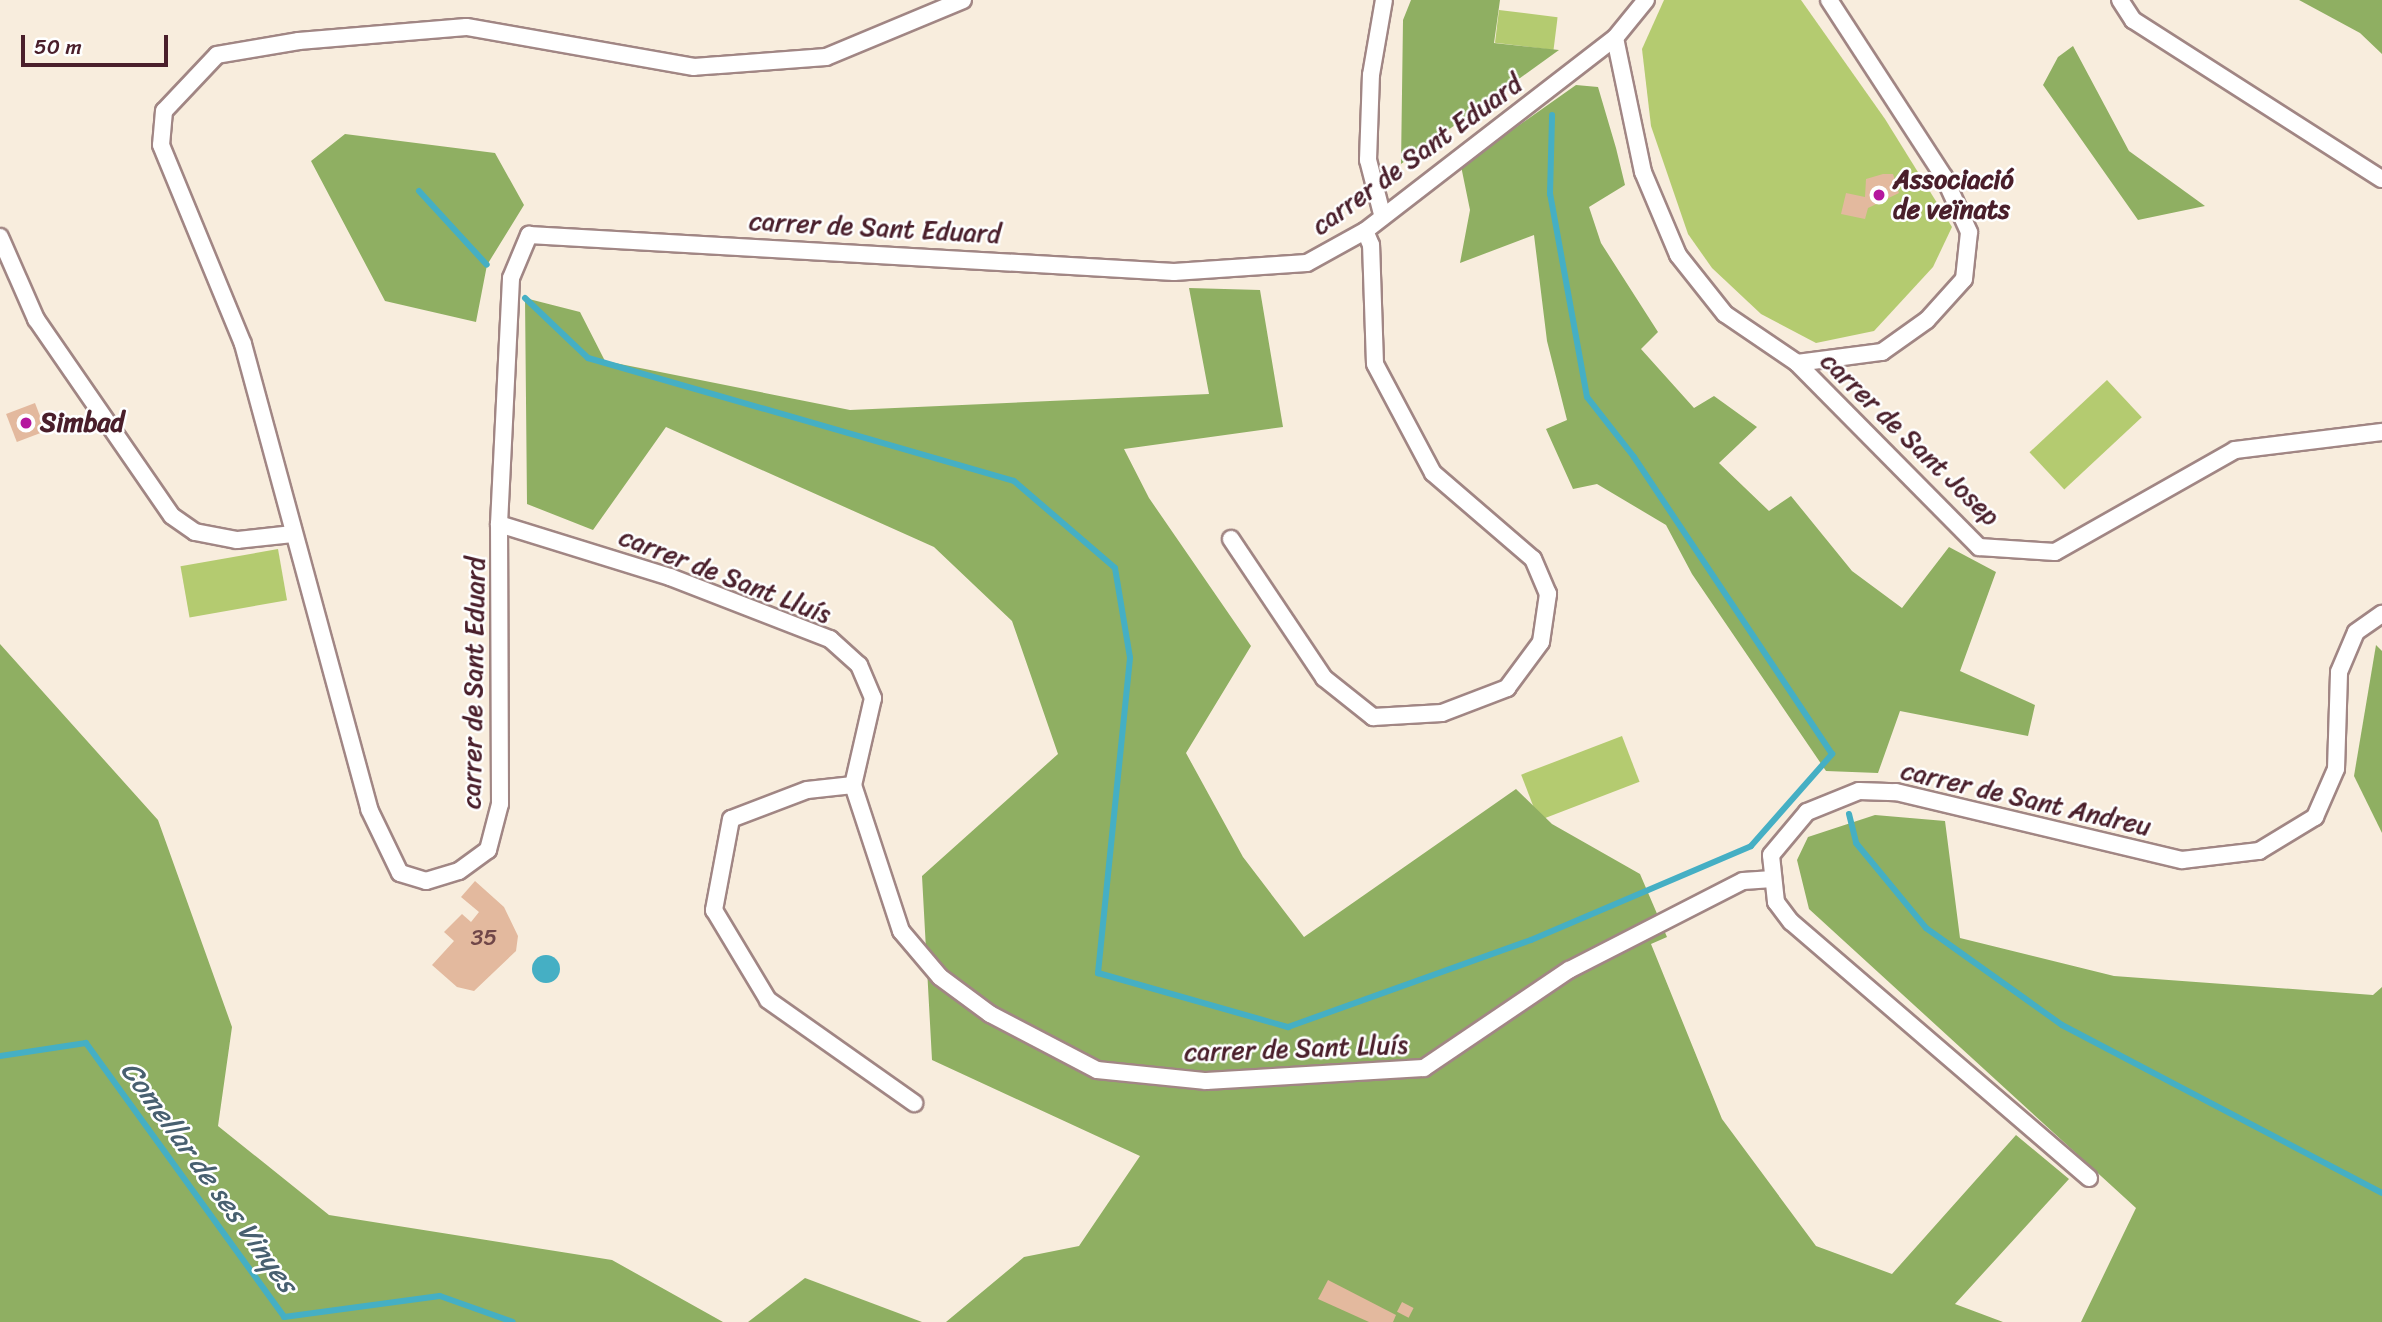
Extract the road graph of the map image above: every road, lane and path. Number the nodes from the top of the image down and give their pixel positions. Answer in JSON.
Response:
{"nodes":[{"id":1,"x":963,"y":0,"type":"edge"},
{"id":2,"x":1384,"y":0,"type":"edge"},
{"id":3,"x":1646,"y":0,"type":"edge"},
{"id":4,"x":1829,"y":0,"type":"edge"},
{"id":5,"x":2120,"y":0,"type":"edge"},
{"id":6,"x":1615,"y":38,"type":"junction"},
{"id":7,"x":2382,"y":180,"type":"edge"},
{"id":8,"x":1382,"y":214,"type":"junction"},
{"id":9,"x":1365,"y":231,"type":"junction"},
{"id":10,"x":0,"y":237,"type":"edge"},
{"id":11,"x":1797,"y":363,"type":"junction"},
{"id":12,"x":2382,"y":432,"type":"edge"},
{"id":13,"x":499,"y":524,"type":"junction"},
{"id":14,"x":292,"y":534,"type":"junction"},
{"id":15,"x":1231,"y":539,"type":"dead end"},
{"id":16,"x":2382,"y":614,"type":"edge"},
{"id":17,"x":853,"y":785,"type":"junction"},
{"id":18,"x":1769,"y":879,"type":"junction"},
{"id":19,"x":914,"y":1103,"type":"dead end"},
{"id":20,"x":2088,"y":1178,"type":"dead end"}],
"edges":[{"from":1,"to":14,"type":"street","name":"carrer de Sant Eduard"},
{"from":2,"to":8,"type":"street"},
{"from":3,"to":6,"type":"street","name":"carrer de Sant Eduard"},
{"from":4,"to":11,"type":"street"},
{"from":5,"to":7,"type":"street"},
{"from":6,"to":8,"type":"street","name":"carrer de Sant Eduard"},
{"from":6,"to":11,"type":"street","name":"carrer de Sant Josep"},
{"from":8,"to":9,"type":"street","name":"carrer de Sant Eduard"},
{"from":9,"to":13,"type":"street","name":"carrer de Sant Eduard"},
{"from":9,"to":15,"type":"street"},
{"from":10,"to":14,"type":"street"},
{"from":11,"to":12,"type":"street","name":"carrer de Sant Josep"},
{"from":13,"to":14,"type":"street","name":"carrer de Sant Eduard"},
{"from":13,"to":17,"type":"street","name":"carrer de Sant Lluís"},
{"from":16,"to":18,"type":"street","name":"carrer de Sant Andreu"},
{"from":17,"to":18,"type":"street","name":"carrer de Sant Lluís"},
{"from":17,"to":19,"type":"street"},
{"from":18,"to":20,"type":"street"}]}
